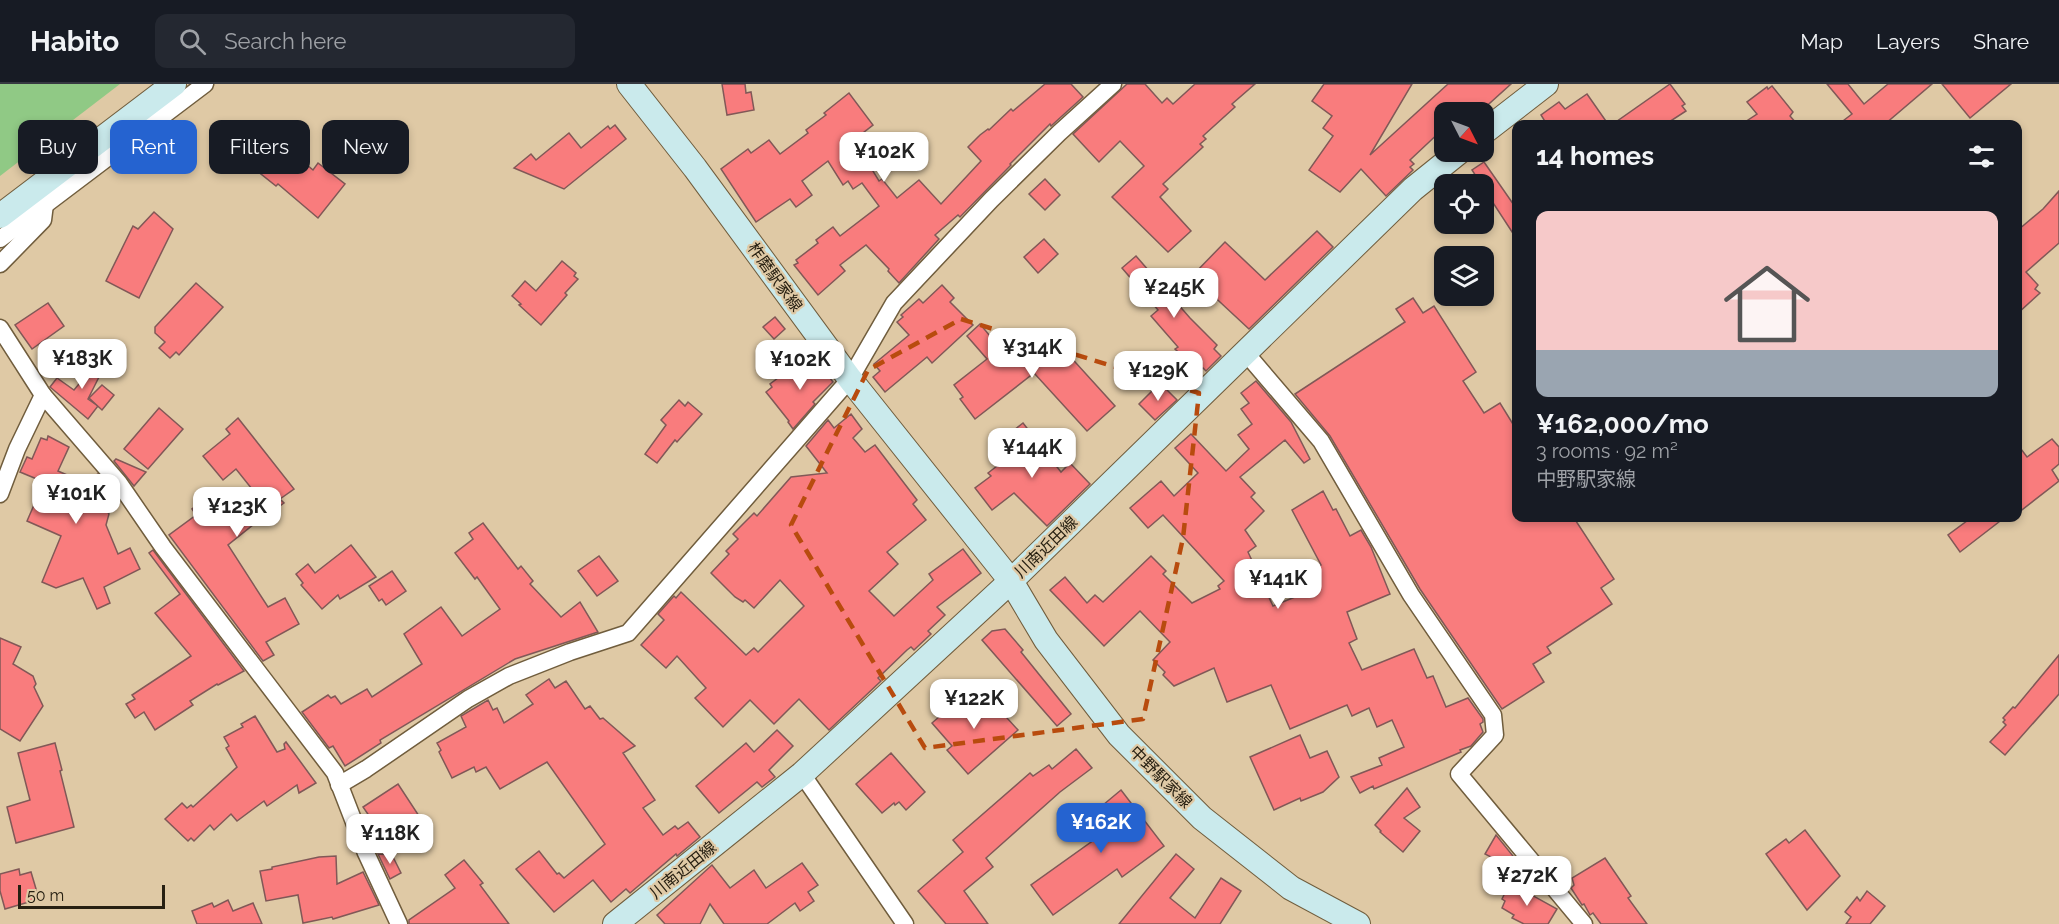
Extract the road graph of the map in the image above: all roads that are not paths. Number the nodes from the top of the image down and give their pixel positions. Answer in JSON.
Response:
{"nodes":[{"id":1,"x":174,"y":84,"type":"edge"},
{"id":2,"x":205,"y":84,"type":"edge"},
{"id":3,"x":629,"y":84,"type":"edge"},
{"id":4,"x":1113,"y":84,"type":"edge"},
{"id":5,"x":1533,"y":88,"type":"edge"},
{"id":6,"x":1494,"y":123,"type":"edge"},
{"id":7,"x":1447,"y":162,"type":"edge"},
{"id":8,"x":45,"y":204,"type":"junction"},
{"id":9,"x":0,"y":216,"type":"edge"},
{"id":10,"x":0,"y":238,"type":"edge"},
{"id":11,"x":0,"y":264,"type":"edge"},
{"id":12,"x":0,"y":328,"type":"edge"},
{"id":13,"x":1245,"y":352,"type":"junction"},
{"id":14,"x":850,"y":379,"type":"junction"},
{"id":15,"x":43,"y":394,"type":"junction"},
{"id":16,"x":0,"y":494,"type":"edge"},
{"id":17,"x":1011,"y":581,"type":"junction"},
{"id":18,"x":802,"y":774,"type":"junction"},
{"id":19,"x":339,"y":785,"type":"junction"},
{"id":20,"x":399,"y":924,"type":"edge"},
{"id":21,"x":615,"y":924,"type":"edge"},
{"id":22,"x":905,"y":924,"type":"edge"},
{"id":23,"x":1358,"y":924,"type":"edge"},
{"id":24,"x":1584,"y":924,"type":"edge"}],
"edges":[{"from":1,"to":9,"type":"main road"},
{"from":2,"to":8,"type":"street"},
{"from":3,"to":14,"type":"main road","name":"柞磨駅家線"},
{"from":4,"to":14,"type":"street"},
{"from":5,"to":6,"type":"main road"},
{"from":7,"to":13,"type":"main road","name":"川南近田線"},
{"from":8,"to":10,"type":"street"},
{"from":8,"to":11,"type":"street"},
{"from":12,"to":15,"type":"street"},
{"from":13,"to":17,"type":"main road","name":"川南近田線"},
{"from":13,"to":24,"type":"street"},
{"from":14,"to":17,"type":"main road","name":"柞磨駅家線"},
{"from":14,"to":19,"type":"street"},
{"from":15,"to":16,"type":"street"},
{"from":15,"to":19,"type":"street"},
{"from":17,"to":18,"type":"main road","name":"川南近田線"},
{"from":17,"to":23,"type":"main road","name":"中野駅家線"},
{"from":18,"to":21,"type":"main road","name":"川南近田線"},
{"from":18,"to":22,"type":"street"},
{"from":19,"to":20,"type":"street"}]}
